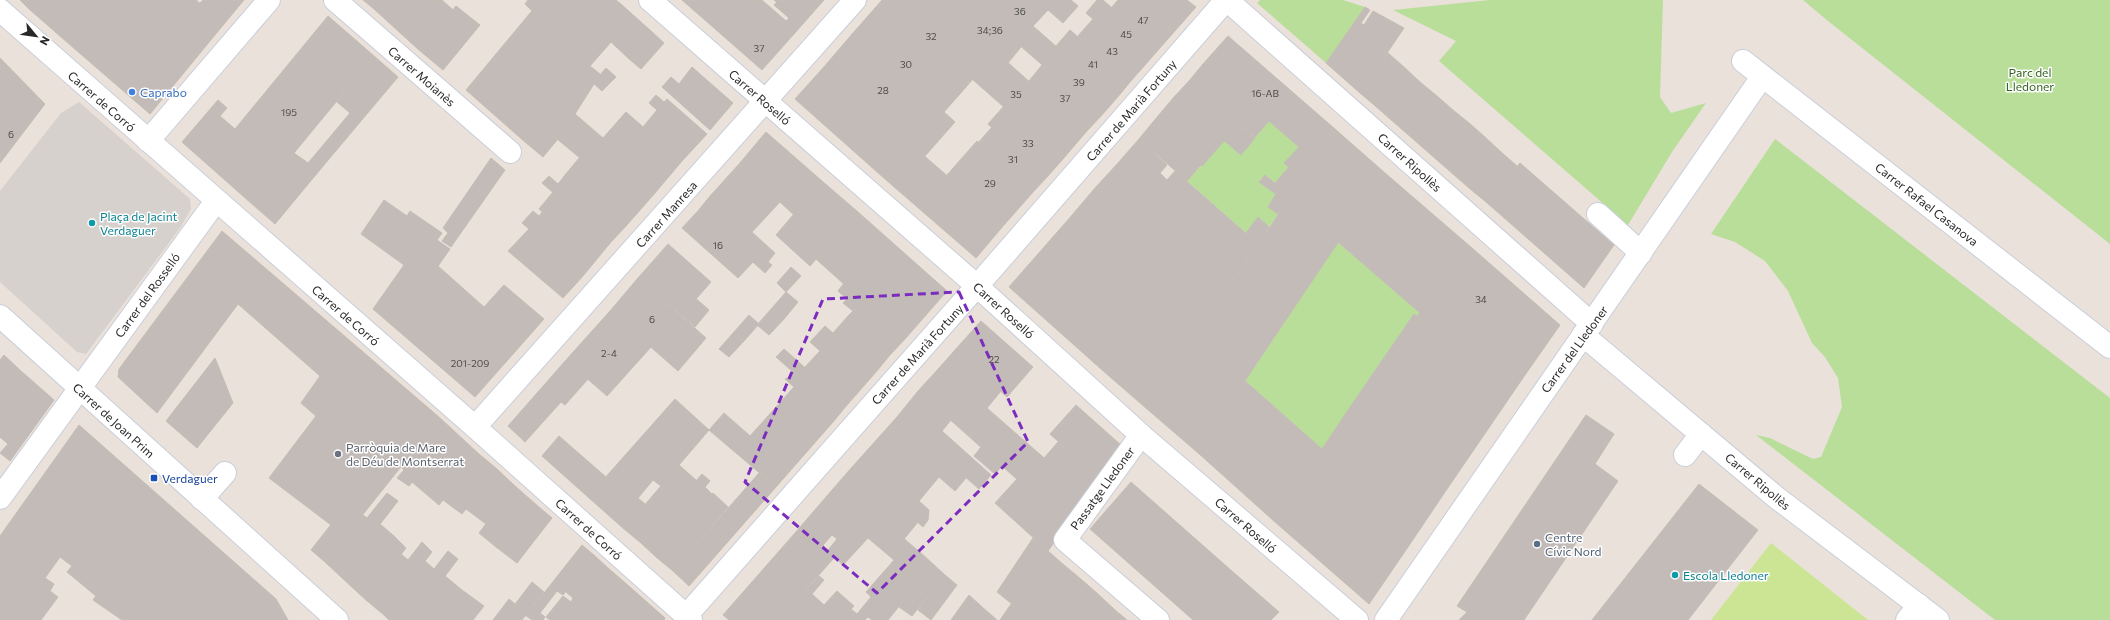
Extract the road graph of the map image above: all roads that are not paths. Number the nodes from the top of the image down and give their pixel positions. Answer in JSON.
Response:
{"nodes":[{"id":1,"x":269,"y":0,"type":"edge"},
{"id":2,"x":334,"y":0,"type":"edge"},
{"id":3,"x":650,"y":0,"type":"edge"},
{"id":4,"x":855,"y":0,"type":"edge"},
{"id":5,"x":1226,"y":0,"type":"edge"},
{"id":6,"x":0,"y":10,"type":"edge"},
{"id":7,"x":1743,"y":62,"type":"dead end"},
{"id":8,"x":1762,"y":77,"type":"junction"},
{"id":9,"x":766,"y":102,"type":"junction"},
{"id":10,"x":148,"y":141,"type":"junction"},
{"id":11,"x":510,"y":152,"type":"dead end"},
{"id":12,"x":216,"y":201,"type":"junction"},
{"id":13,"x":1598,"y":214,"type":"dead end"},
{"id":14,"x":1641,"y":253,"type":"junction"},
{"id":15,"x":977,"y":286,"type":"junction"},
{"id":16,"x":0,"y":316,"type":"edge"},
{"id":17,"x":1588,"y":329,"type":"junction"},
{"id":18,"x":2110,"y":347,"type":"edge"},
{"id":19,"x":79,"y":389,"type":"junction"},
{"id":20,"x":475,"y":428,"type":"junction"},
{"id":21,"x":1701,"y":434,"type":"junction"},
{"id":22,"x":1141,"y":435,"type":"junction"},
{"id":23,"x":1686,"y":455,"type":"dead end"},
{"id":24,"x":225,"y":473,"type":"dead end"},
{"id":25,"x":0,"y":498,"type":"edge"},
{"id":26,"x":202,"y":499,"type":"junction"},
{"id":27,"x":286,"y":574,"type":"junction"},
{"id":28,"x":1913,"y":613,"type":"edge"},
{"id":29,"x":688,"y":618,"type":"edge"},
{"id":30,"x":313,"y":620,"type":"edge"},
{"id":31,"x":337,"y":620,"type":"edge"},
{"id":32,"x":1158,"y":620,"type":"edge"},
{"id":33,"x":1357,"y":620,"type":"edge"},
{"id":34,"x":1386,"y":620,"type":"edge"},
{"id":35,"x":1938,"y":620,"type":"edge"}],
"edges":[{"from":1,"to":10,"type":"street"},
{"from":2,"to":11,"type":"street","name":"Carrer Moianès"},
{"from":3,"to":9,"type":"street","name":"Carrer Roselló"},
{"from":4,"to":9,"type":"street","name":"Carrer Manresa"},
{"from":5,"to":15,"type":"street","name":"Carrer de Marià Fortuny"},
{"from":5,"to":17,"type":"street","name":"Carrer Ripollès"},
{"from":6,"to":10,"type":"street","name":"Carrer de Corró"},
{"from":7,"to":8,"type":"street","name":"Carrer Rafael Casanova"},
{"from":8,"to":14,"type":"street","name":"Carrer del Lledoner"},
{"from":8,"to":18,"type":"street","name":"Carrer Rafael Casanova"},
{"from":9,"to":15,"type":"street","name":"Carrer Roselló"},
{"from":9,"to":20,"type":"street","name":"Carrer Manresa"},
{"from":10,"to":12,"type":"street","name":"Carrer de Corró"},
{"from":12,"to":19,"type":"street","name":"Carrer del Rosselló"},
{"from":12,"to":20,"type":"street","name":"Carrer de Corró"},
{"from":13,"to":14,"type":"street"},
{"from":14,"to":17,"type":"street","name":"Carrer del Lledoner"},
{"from":15,"to":22,"type":"street","name":"Carrer Roselló"},
{"from":15,"to":29,"type":"street","name":"Carrer de Marià Fortuny"},
{"from":16,"to":19,"type":"street","name":"Carrer de Joan Prim"},
{"from":17,"to":21,"type":"street","name":"Carrer Ripollès"},
{"from":17,"to":34,"type":"street","name":"Carrer del Lledoner"},
{"from":19,"to":25,"type":"street","name":"Carrer del Rosselló"},
{"from":19,"to":26,"type":"street","name":"Carrer de Joan Prim"},
{"from":20,"to":29,"type":"street","name":"Carrer de Corró"},
{"from":21,"to":23,"type":"street"},
{"from":21,"to":28,"type":"street","name":"Carrer Ripollès"},
{"from":22,"to":32,"type":"street","name":"Passatge Lledoner"},
{"from":22,"to":33,"type":"street","name":"Carrer Roselló"},
{"from":24,"to":26,"type":"street"},
{"from":26,"to":27,"type":"street","name":"Carrer de Joan Prim"},
{"from":27,"to":30,"type":"street"},
{"from":27,"to":31,"type":"street","name":"Carrer de Joan Prim"},
{"from":28,"to":35,"type":"street","name":"Carrer Ripollès"}]}
